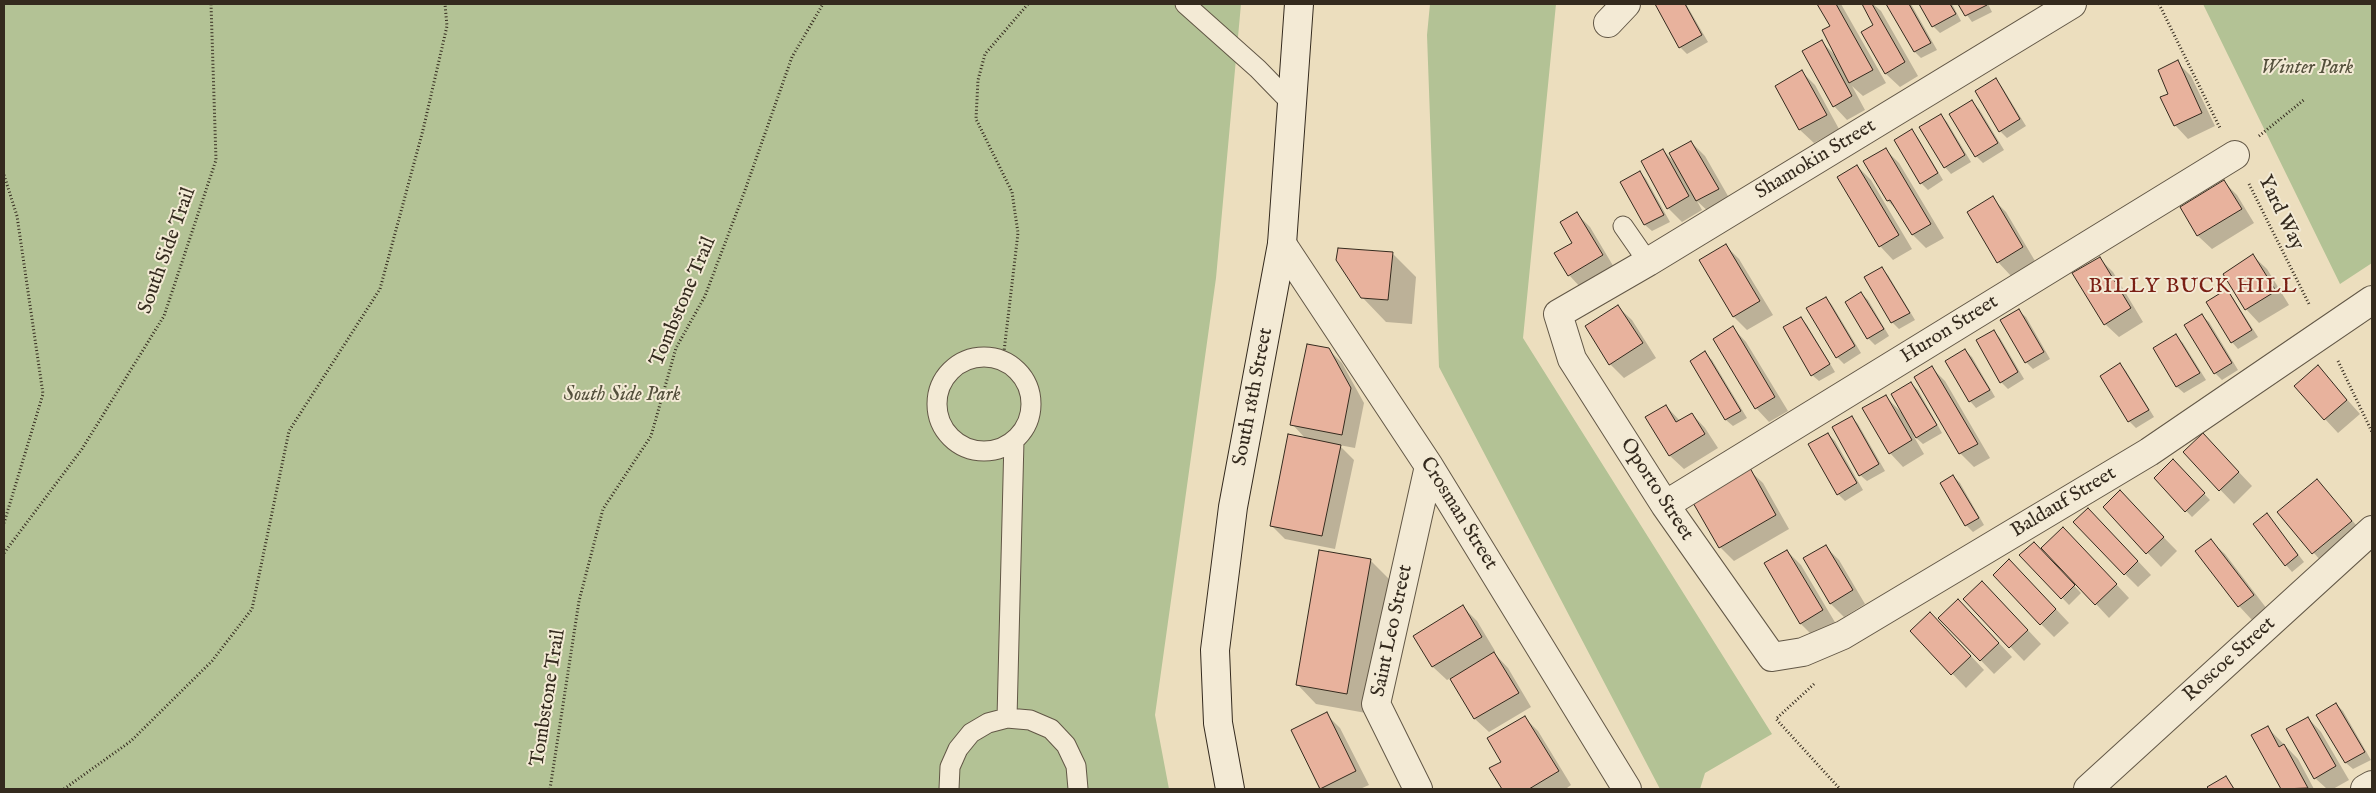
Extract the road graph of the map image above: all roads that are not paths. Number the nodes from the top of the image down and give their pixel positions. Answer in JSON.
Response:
{"nodes":[{"id":1,"x":1185,"y":4,"type":"edge"},
{"id":2,"x":1299,"y":4,"type":"edge"},
{"id":3,"x":2072,"y":4,"type":"edge"},
{"id":4,"x":1292,"y":104,"type":"junction"},
{"id":5,"x":2230,"y":146,"type":"road end"},
{"id":6,"x":1623,"y":226,"type":"dead end"},
{"id":7,"x":1282,"y":244,"type":"junction"},
{"id":8,"x":1648,"y":262,"type":"junction"},
{"id":9,"x":2372,"y":300,"type":"edge"},
{"id":10,"x":1558,"y":314,"type":"joint"},
{"id":11,"x":1014,"y":440,"type":"junction"},
{"id":12,"x":1429,"y":466,"type":"junction"},
{"id":13,"x":1665,"y":505,"type":"junction"},
{"id":14,"x":2372,"y":530,"type":"edge"},
{"id":15,"x":1772,"y":657,"type":"joint"},
{"id":16,"x":1007,"y":718,"type":"junction"},
{"id":17,"x":2372,"y":785,"type":"edge"},
{"id":18,"x":949,"y":789,"type":"edge"},
{"id":19,"x":1078,"y":789,"type":"edge"},
{"id":20,"x":1230,"y":789,"type":"edge"},
{"id":21,"x":1418,"y":789,"type":"edge"},
{"id":22,"x":1627,"y":789,"type":"edge"},
{"id":23,"x":2088,"y":789,"type":"edge"},
{"id":24,"x":2366,"y":789,"type":"edge"}],
"edges":[{"from":1,"to":4,"type":"lane"},
{"from":2,"to":4,"type":"street","name":"South 18th Street"},
{"from":3,"to":8,"type":"street","name":"Shamokin Street"},
{"from":4,"to":7,"type":"street","name":"South 18th Street"},
{"from":5,"to":13,"type":"street","name":"Huron Street"},
{"from":6,"to":8,"type":"lane"},
{"from":7,"to":12,"type":"street","name":"Crosman Street"},
{"from":7,"to":20,"type":"street","name":"South 18th Street"},
{"from":8,"to":10,"type":"street","name":"Shamokin Street"},
{"from":9,"to":15,"type":"street","name":"Baldauf Street"},
{"from":10,"to":13,"type":"street","name":"Oporto Street"},
{"from":11,"to":11,"type":"lane"},
{"from":11,"to":16,"type":"lane"},
{"from":12,"to":21,"type":"street","name":"Saint Leo Street"},
{"from":12,"to":22,"type":"street","name":"Crosman Street"},
{"from":13,"to":15,"type":"street","name":"Oporto Street"},
{"from":14,"to":23,"type":"street","name":"Roscoe Street"},
{"from":16,"to":18,"type":"lane"},
{"from":16,"to":19,"type":"lane"},
{"from":17,"to":24,"type":"street"}]}
